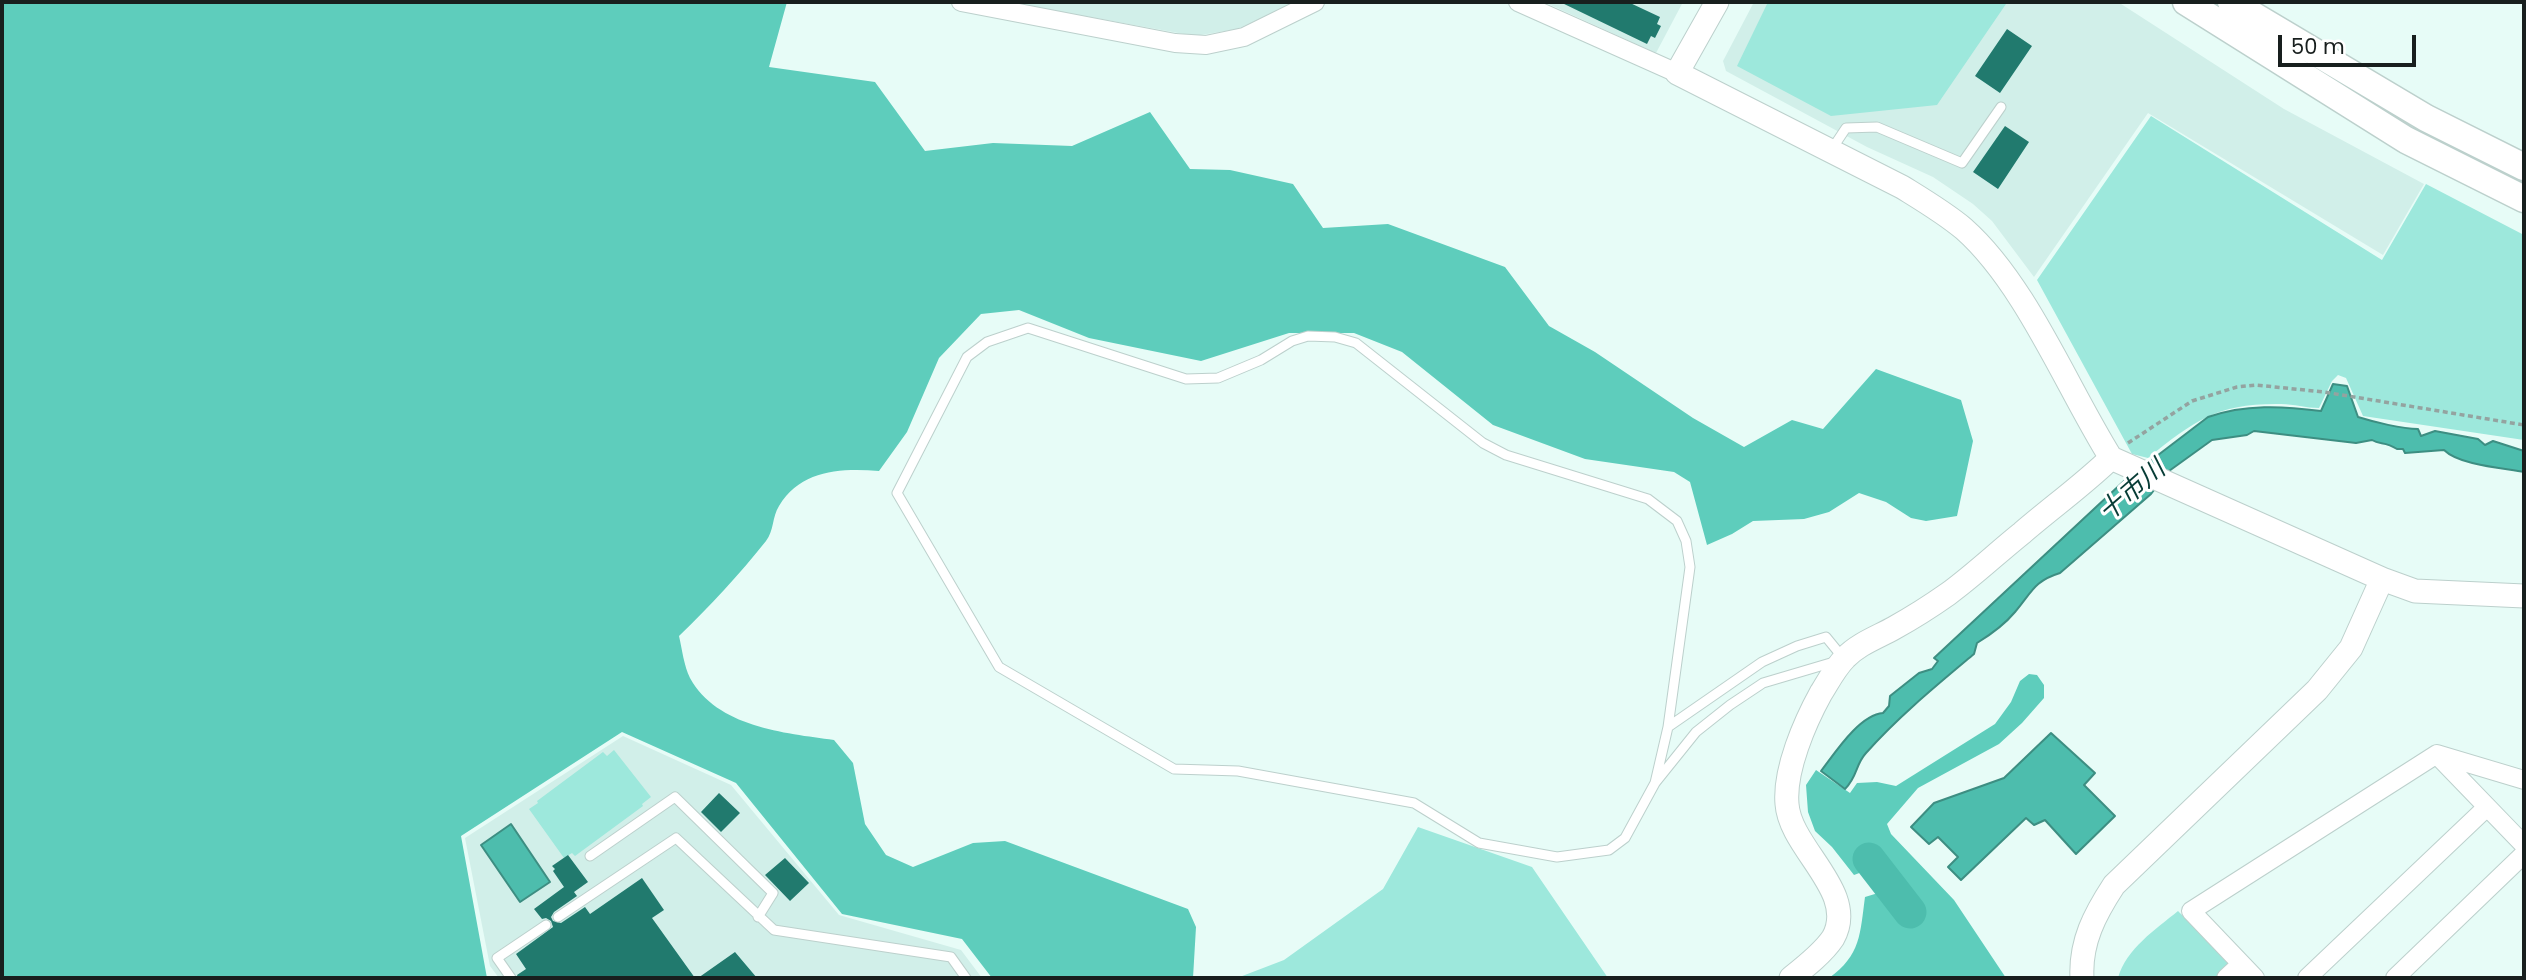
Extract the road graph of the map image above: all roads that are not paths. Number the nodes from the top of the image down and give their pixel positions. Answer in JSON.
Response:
{"nodes":[{"id":1,"x":961,"y":2,"type":"edge"},
{"id":2,"x":1315,"y":2,"type":"edge"},
{"id":3,"x":1518,"y":2,"type":"edge"},
{"id":4,"x":1717,"y":2,"type":"edge"},
{"id":5,"x":2186,"y":2,"type":"edge"},
{"id":6,"x":2231,"y":2,"type":"edge"},
{"id":7,"x":1677,"y":74,"type":"junction"},
{"id":8,"x":2001,"y":107,"type":"dead end"},
{"id":9,"x":1831,"y":150,"type":"junction"},
{"id":10,"x":2524,"y":167,"type":"edge"},
{"id":11,"x":2524,"y":199,"type":"edge"},
{"id":12,"x":2117,"y":461,"type":"junction"},
{"id":13,"x":2382,"y":579,"type":"junction"},
{"id":14,"x":2524,"y":596,"type":"edge"},
{"id":15,"x":1844,"y":659,"type":"junction"},
{"id":16,"x":1668,"y":727,"type":"junction"},
{"id":17,"x":2437,"y":754,"type":"junction"},
{"id":18,"x":2524,"y":780,"type":"edge"},
{"id":19,"x":1655,"y":783,"type":"junction"},
{"id":20,"x":2487,"y":807,"type":"junction"},
{"id":21,"x":2524,"y":845,"type":"edge"},
{"id":22,"x":2524,"y":854,"type":"edge"},
{"id":23,"x":590,"y":856,"type":"dead end"},
{"id":24,"x":558,"y":917,"type":"dead end"},
{"id":25,"x":758,"y":917,"type":"junction"},
{"id":26,"x":546,"y":925,"type":"dead end"},
{"id":27,"x":2241,"y":964,"type":"junction"},
{"id":28,"x":511,"y":978,"type":"edge"},
{"id":29,"x":966,"y":978,"type":"edge"},
{"id":30,"x":1791,"y":978,"type":"edge"},
{"id":31,"x":2082,"y":978,"type":"edge"},
{"id":32,"x":2226,"y":978,"type":"edge"},
{"id":33,"x":2255,"y":978,"type":"edge"},
{"id":34,"x":2307,"y":978,"type":"edge"},
{"id":35,"x":2395,"y":978,"type":"edge"}],
"edges":[{"from":1,"to":2,"type":"street"},
{"from":3,"to":7,"type":"street"},
{"from":4,"to":7,"type":"street"},
{"from":5,"to":11,"type":"main road"},
{"from":6,"to":10,"type":"main road"},
{"from":7,"to":9,"type":"street"},
{"from":8,"to":9,"type":"lane"},
{"from":9,"to":12,"type":"street"},
{"from":12,"to":13,"type":"street"},
{"from":12,"to":15,"type":"street"},
{"from":13,"to":14,"type":"street"},
{"from":13,"to":31,"type":"street"},
{"from":15,"to":16,"type":"lane"},
{"from":15,"to":19,"type":"lane"},
{"from":15,"to":30,"type":"street"},
{"from":16,"to":19,"type":"lane"},
{"from":16,"to":19,"type":"lane"},
{"from":17,"to":18,"type":"street"},
{"from":17,"to":20,"type":"street"},
{"from":17,"to":27,"type":"street"},
{"from":20,"to":21,"type":"street"},
{"from":20,"to":34,"type":"street"},
{"from":22,"to":35,"type":"street"},
{"from":23,"to":25,"type":"lane"},
{"from":24,"to":25,"type":"lane"},
{"from":25,"to":29,"type":"lane"},
{"from":26,"to":28,"type":"lane"},
{"from":27,"to":32,"type":"street"},
{"from":27,"to":33,"type":"street"}]}
